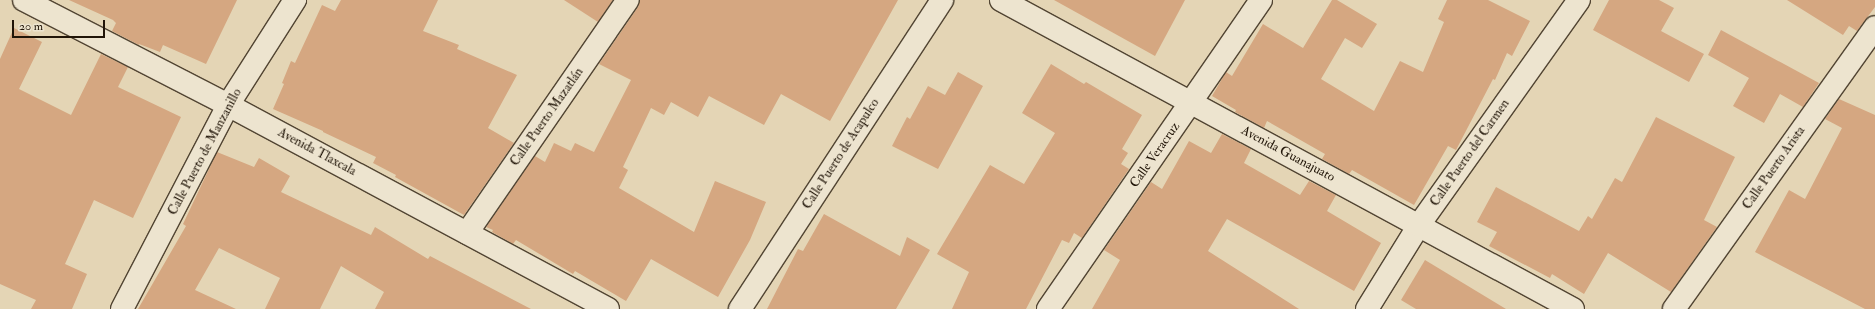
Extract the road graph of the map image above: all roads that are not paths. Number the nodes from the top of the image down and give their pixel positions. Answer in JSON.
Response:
{"nodes":[{"id":1,"x":24,"y":0,"type":"edge"},
{"id":2,"x":295,"y":0,"type":"edge"},
{"id":3,"x":628,"y":0,"type":"edge"},
{"id":4,"x":942,"y":0,"type":"edge"},
{"id":5,"x":1001,"y":0,"type":"edge"},
{"id":6,"x":1261,"y":0,"type":"edge"},
{"id":7,"x":1579,"y":0,"type":"edge"},
{"id":8,"x":1875,"y":27,"type":"edge"},
{"id":9,"x":1191,"y":102,"type":"junction"},
{"id":10,"x":228,"y":104,"type":"junction"},
{"id":11,"x":1419,"y":225,"type":"junction"},
{"id":12,"x":467,"y":233,"type":"junction"},
{"id":13,"x":122,"y":309,"type":"edge"},
{"id":14,"x":608,"y":309,"type":"edge"},
{"id":15,"x":740,"y":309,"type":"edge"},
{"id":16,"x":1048,"y":309,"type":"edge"},
{"id":17,"x":1367,"y":309,"type":"edge"},
{"id":18,"x":1573,"y":309,"type":"edge"},
{"id":19,"x":1674,"y":309,"type":"edge"}],
"edges":[{"from":1,"to":10,"type":"street","name":"Avenida Tlaxcala"},
{"from":2,"to":10,"type":"street","name":"Calle Puerto de Manzanillo"},
{"from":3,"to":12,"type":"street","name":"Calle Puerto Mazatlán"},
{"from":4,"to":15,"type":"street","name":"Calle Puerto de Acapulco"},
{"from":5,"to":9,"type":"street","name":"Avenida Guanajuato"},
{"from":6,"to":9,"type":"street","name":"Calle Veracruz"},
{"from":7,"to":11,"type":"street","name":"Calle Puerto del Carmen"},
{"from":8,"to":19,"type":"street","name":"Calle Puerto Arista"},
{"from":9,"to":11,"type":"street","name":"Avenida Guanajuato"},
{"from":9,"to":16,"type":"street","name":"Calle Veracruz"},
{"from":10,"to":12,"type":"street","name":"Avenida Tlaxcala"},
{"from":10,"to":13,"type":"street","name":"Calle Puerto de Manzanillo"},
{"from":11,"to":17,"type":"street","name":"Calle Puerto del Carmen"},
{"from":11,"to":18,"type":"street","name":"Avenida Guanajuato"},
{"from":12,"to":14,"type":"street","name":"Avenida Tlaxcala"}]}
